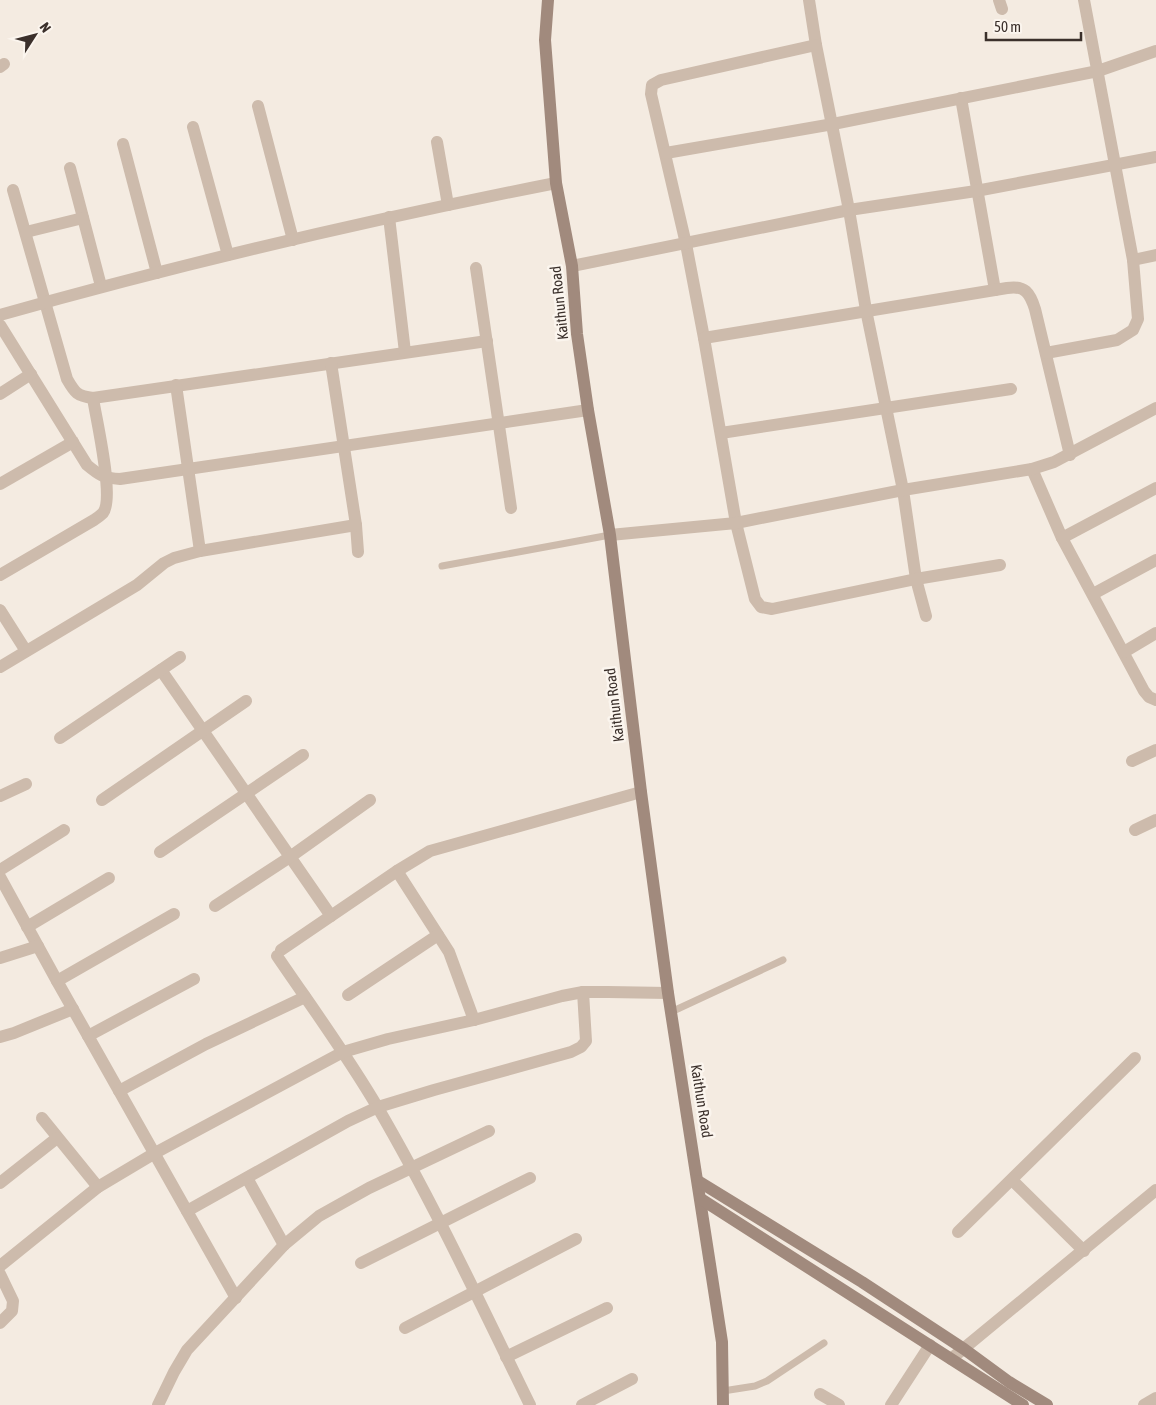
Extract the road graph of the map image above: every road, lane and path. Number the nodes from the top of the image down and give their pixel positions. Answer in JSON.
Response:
{"nodes":[{"id":1,"x":548,"y":0,"type":"edge"},
{"id":2,"x":809,"y":0,"type":"edge"},
{"id":3,"x":1084,"y":0,"type":"edge"},
{"id":4,"x":816,"y":45,"type":"junction"},
{"id":5,"x":1156,"y":51,"type":"edge"},
{"id":6,"x":1098,"y":71,"type":"junction"},
{"id":7,"x":961,"y":98,"type":"junction"},
{"id":8,"x":258,"y":106,"type":"dead end"},
{"id":9,"x":833,"y":124,"type":"junction"},
{"id":10,"x":193,"y":127,"type":"dead end"},
{"id":11,"x":437,"y":142,"type":"dead end"},
{"id":12,"x":123,"y":144,"type":"dead end"},
{"id":13,"x":666,"y":153,"type":"junction"},
{"id":14,"x":1156,"y":157,"type":"edge"},
{"id":15,"x":1114,"y":166,"type":"junction"},
{"id":16,"x":70,"y":168,"type":"dead end"},
{"id":17,"x":556,"y":183,"type":"junction"},
{"id":18,"x":12,"y":190,"type":"dead end"},
{"id":19,"x":976,"y":191,"type":"junction"},
{"id":20,"x":448,"y":205,"type":"junction"},
{"id":21,"x":849,"y":210,"type":"junction"},
{"id":22,"x":389,"y":217,"type":"junction"},
{"id":23,"x":83,"y":218,"type":"junction"},
{"id":24,"x":26,"y":232,"type":"junction"},
{"id":25,"x":293,"y":240,"type":"junction"},
{"id":26,"x":686,"y":244,"type":"junction"},
{"id":27,"x":228,"y":255,"type":"junction"},
{"id":28,"x":1156,"y":255,"type":"edge"},
{"id":29,"x":1133,"y":260,"type":"junction"},
{"id":30,"x":572,"y":266,"type":"junction"},
{"id":31,"x":476,"y":268,"type":"dead end"},
{"id":32,"x":157,"y":272,"type":"junction"},
{"id":33,"x":101,"y":286,"type":"junction"},
{"id":34,"x":995,"y":290,"type":"junction"},
{"id":35,"x":46,"y":302,"type":"junction"},
{"id":36,"x":866,"y":310,"type":"junction"},
{"id":37,"x":0,"y":315,"type":"edge"},
{"id":38,"x":0,"y":325,"type":"edge"},
{"id":39,"x":704,"y":338,"type":"junction"},
{"id":40,"x":487,"y":341,"type":"junction"},
{"id":41,"x":405,"y":352,"type":"junction"},
{"id":42,"x":1046,"y":353,"type":"junction"},
{"id":43,"x":331,"y":362,"type":"junction"},
{"id":44,"x":31,"y":374,"type":"junction"},
{"id":45,"x":176,"y":385,"type":"junction"},
{"id":46,"x":1011,"y":389,"type":"dead end"},
{"id":47,"x":0,"y":394,"type":"edge"},
{"id":48,"x":93,"y":398,"type":"junction"},
{"id":49,"x":886,"y":408,"type":"junction"},
{"id":50,"x":1156,"y":408,"type":"edge"},
{"id":51,"x":588,"y":410,"type":"junction"},
{"id":52,"x":499,"y":422,"type":"junction"},
{"id":53,"x":721,"y":433,"type":"junction"},
{"id":54,"x":73,"y":442,"type":"junction"},
{"id":55,"x":344,"y":445,"type":"junction"},
{"id":56,"x":1070,"y":455,"type":"junction"},
{"id":57,"x":189,"y":468,"type":"junction"},
{"id":58,"x":1032,"y":469,"type":"junction"},
{"id":59,"x":107,"y":478,"type":"junction"},
{"id":60,"x":0,"y":484,"type":"edge"},
{"id":61,"x":1156,"y":488,"type":"edge"},
{"id":62,"x":902,"y":490,"type":"junction"},
{"id":63,"x":511,"y":508,"type":"dead end"},
{"id":64,"x":736,"y":523,"type":"junction"},
{"id":65,"x":356,"y":525,"type":"junction"},
{"id":66,"x":610,"y":535,"type":"junction"},
{"id":67,"x":1062,"y":538,"type":"junction"},
{"id":68,"x":200,"y":551,"type":"junction"},
{"id":69,"x":358,"y":552,"type":"dead end"},
{"id":70,"x":1156,"y":560,"type":"edge"},
{"id":71,"x":1000,"y":565,"type":"dead end"},
{"id":72,"x":442,"y":566,"type":"dead end"},
{"id":73,"x":0,"y":575,"type":"edge"},
{"id":74,"x":916,"y":579,"type":"junction"},
{"id":75,"x":1093,"y":594,"type":"junction"},
{"id":76,"x":0,"y":610,"type":"edge"},
{"id":77,"x":926,"y":616,"type":"dead end"},
{"id":78,"x":1156,"y":633,"type":"edge"},
{"id":79,"x":26,"y":651,"type":"junction"},
{"id":80,"x":1124,"y":652,"type":"junction"},
{"id":81,"x":180,"y":658,"type":"dead end"},
{"id":82,"x":0,"y":667,"type":"edge"},
{"id":83,"x":161,"y":670,"type":"junction"},
{"id":84,"x":1156,"y":700,"type":"edge"},
{"id":85,"x":246,"y":701,"type":"dead end"},
{"id":86,"x":204,"y":731,"type":"junction"},
{"id":87,"x":60,"y":738,"type":"dead end"},
{"id":88,"x":1156,"y":750,"type":"edge"},
{"id":89,"x":303,"y":755,"type":"dead end"},
{"id":90,"x":1132,"y":761,"type":"dead end"},
{"id":91,"x":26,"y":784,"type":"dead end"},
{"id":92,"x":641,"y":792,"type":"junction"},
{"id":93,"x":247,"y":794,"type":"junction"},
{"id":94,"x":0,"y":796,"type":"edge"},
{"id":95,"x":102,"y":800,"type":"dead end"},
{"id":96,"x":370,"y":800,"type":"dead end"},
{"id":97,"x":1156,"y":820,"type":"edge"},
{"id":98,"x":64,"y":830,"type":"dead end"},
{"id":99,"x":1135,"y":830,"type":"dead end"},
{"id":100,"x":160,"y":852,"type":"dead end"},
{"id":101,"x":290,"y":856,"type":"junction"},
{"id":102,"x":0,"y":870,"type":"edge"},
{"id":103,"x":397,"y":871,"type":"junction"},
{"id":104,"x":0,"y":877,"type":"edge"},
{"id":105,"x":109,"y":878,"type":"dead end"},
{"id":106,"x":215,"y":906,"type":"dead end"},
{"id":107,"x":174,"y":914,"type":"dead end"},
{"id":108,"x":331,"y":916,"type":"junction"},
{"id":109,"x":27,"y":927,"type":"junction"},
{"id":110,"x":438,"y":935,"type":"junction"},
{"id":111,"x":38,"y":946,"type":"junction"},
{"id":112,"x":0,"y":958,"type":"edge"},
{"id":113,"x":783,"y":960,"type":"dead end"},
{"id":114,"x":194,"y":979,"type":"dead end"},
{"id":115,"x":57,"y":981,"type":"junction"},
{"id":116,"x":583,"y":992,"type":"junction"},
{"id":117,"x":668,"y":993,"type":"junction"},
{"id":118,"x":348,"y":995,"type":"dead end"},
{"id":119,"x":306,"y":997,"type":"junction"},
{"id":120,"x":73,"y":1009,"type":"junction"},
{"id":121,"x":671,"y":1012,"type":"junction"},
{"id":122,"x":474,"y":1020,"type":"junction"},
{"id":123,"x":88,"y":1036,"type":"junction"},
{"id":124,"x":0,"y":1037,"type":"edge"},
{"id":125,"x":343,"y":1052,"type":"junction"},
{"id":126,"x":1135,"y":1058,"type":"dead end"},
{"id":127,"x":119,"y":1091,"type":"junction"},
{"id":128,"x":378,"y":1107,"type":"junction"},
{"id":129,"x":42,"y":1118,"type":"dead end"},
{"id":130,"x":489,"y":1131,"type":"dead end"},
{"id":131,"x":57,"y":1138,"type":"junction"},
{"id":132,"x":154,"y":1153,"type":"junction"},
{"id":133,"x":410,"y":1167,"type":"junction"},
{"id":134,"x":247,"y":1178,"type":"junction"},
{"id":135,"x":530,"y":1178,"type":"dead end"},
{"id":136,"x":1012,"y":1180,"type":"junction"},
{"id":137,"x":698,"y":1181,"type":"junction"},
{"id":138,"x":0,"y":1183,"type":"edge"},
{"id":139,"x":98,"y":1187,"type":"junction"},
{"id":140,"x":1156,"y":1190,"type":"edge"},
{"id":141,"x":701,"y":1199,"type":"junction"},
{"id":142,"x":187,"y":1211,"type":"junction"},
{"id":143,"x":440,"y":1223,"type":"junction"},
{"id":144,"x":958,"y":1232,"type":"dead end"},
{"id":145,"x":576,"y":1239,"type":"dead end"},
{"id":146,"x":284,"y":1245,"type":"junction"},
{"id":147,"x":1084,"y":1251,"type":"junction"},
{"id":148,"x":360,"y":1263,"type":"dead end"},
{"id":149,"x":0,"y":1266,"type":"edge"},
{"id":150,"x":0,"y":1274,"type":"edge"},
{"id":151,"x":474,"y":1292,"type":"junction"},
{"id":152,"x":236,"y":1298,"type":"junction"},
{"id":153,"x":607,"y":1308,"type":"dead end"},
{"id":154,"x":0,"y":1323,"type":"edge"},
{"id":155,"x":405,"y":1328,"type":"dead end"},
{"id":156,"x":824,"y":1343,"type":"dead end"},
{"id":157,"x":930,"y":1345,"type":"junction"},
{"id":158,"x":964,"y":1349,"type":"junction"},
{"id":159,"x":506,"y":1357,"type":"junction"},
{"id":160,"x":951,"y":1359,"type":"junction"},
{"id":161,"x":632,"y":1379,"type":"dead end"},
{"id":162,"x":723,"y":1391,"type":"junction"},
{"id":163,"x":820,"y":1394,"type":"dead end"},
{"id":164,"x":1156,"y":1398,"type":"edge"},
{"id":165,"x":158,"y":1405,"type":"edge"},
{"id":166,"x":530,"y":1405,"type":"edge"},
{"id":167,"x":582,"y":1405,"type":"edge"},
{"id":168,"x":723,"y":1405,"type":"edge"},
{"id":169,"x":839,"y":1405,"type":"edge"},
{"id":170,"x":890,"y":1405,"type":"edge"},
{"id":171,"x":1023,"y":1405,"type":"edge"},
{"id":172,"x":1047,"y":1405,"type":"edge"},
{"id":173,"x":1144,"y":1405,"type":"edge"}],
"edges":[{"from":1,"to":17,"type":"street","name":"Kaithun Road"},
{"from":2,"to":4,"type":"street"},
{"from":3,"to":6,"type":"street"},
{"from":4,"to":9,"type":"street"},
{"from":4,"to":13,"type":"street"},
{"from":5,"to":6,"type":"street"},
{"from":6,"to":7,"type":"street"},
{"from":6,"to":15,"type":"street"},
{"from":7,"to":9,"type":"street"},
{"from":7,"to":19,"type":"street"},
{"from":8,"to":25,"type":"street"},
{"from":9,"to":13,"type":"street"},
{"from":9,"to":21,"type":"street"},
{"from":10,"to":27,"type":"street"},
{"from":11,"to":20,"type":"street"},
{"from":12,"to":32,"type":"street"},
{"from":13,"to":26,"type":"street"},
{"from":14,"to":15,"type":"street"},
{"from":15,"to":19,"type":"street"},
{"from":15,"to":29,"type":"street"},
{"from":16,"to":23,"type":"street"},
{"from":17,"to":20,"type":"street"},
{"from":17,"to":30,"type":"street","name":"Kaithun Road"},
{"from":18,"to":24,"type":"street"},
{"from":19,"to":21,"type":"street"},
{"from":19,"to":34,"type":"street"},
{"from":20,"to":22,"type":"street"},
{"from":21,"to":26,"type":"street"},
{"from":21,"to":36,"type":"street"},
{"from":22,"to":25,"type":"street"},
{"from":22,"to":41,"type":"street"},
{"from":23,"to":24,"type":"street"},
{"from":23,"to":33,"type":"street"},
{"from":24,"to":35,"type":"street"},
{"from":25,"to":27,"type":"street"},
{"from":26,"to":30,"type":"street"},
{"from":26,"to":39,"type":"street"},
{"from":27,"to":32,"type":"street"},
{"from":28,"to":29,"type":"street"},
{"from":29,"to":42,"type":"street"},
{"from":30,"to":51,"type":"street","name":"Kaithun Road"},
{"from":31,"to":40,"type":"street"},
{"from":32,"to":33,"type":"street"},
{"from":33,"to":35,"type":"street"},
{"from":34,"to":36,"type":"street"},
{"from":34,"to":42,"type":"street"},
{"from":35,"to":37,"type":"street"},
{"from":35,"to":48,"type":"street"},
{"from":36,"to":39,"type":"street"},
{"from":36,"to":49,"type":"street"},
{"from":38,"to":44,"type":"street"},
{"from":39,"to":53,"type":"street"},
{"from":40,"to":41,"type":"street"},
{"from":40,"to":52,"type":"street"},
{"from":41,"to":43,"type":"street"},
{"from":42,"to":56,"type":"street"},
{"from":43,"to":45,"type":"street"},
{"from":43,"to":55,"type":"street"},
{"from":44,"to":47,"type":"street"},
{"from":44,"to":54,"type":"street"},
{"from":45,"to":48,"type":"street"},
{"from":45,"to":57,"type":"street"},
{"from":46,"to":49,"type":"street"},
{"from":48,"to":59,"type":"street"},
{"from":49,"to":53,"type":"street"},
{"from":49,"to":62,"type":"street"},
{"from":50,"to":56,"type":"street"},
{"from":51,"to":52,"type":"street"},
{"from":51,"to":66,"type":"street","name":"Kaithun Road"},
{"from":52,"to":55,"type":"street"},
{"from":52,"to":63,"type":"street"},
{"from":53,"to":64,"type":"street"},
{"from":54,"to":59,"type":"street"},
{"from":54,"to":60,"type":"street"},
{"from":55,"to":57,"type":"street"},
{"from":55,"to":65,"type":"street"},
{"from":56,"to":58,"type":"street"},
{"from":57,"to":59,"type":"street"},
{"from":57,"to":68,"type":"street"},
{"from":58,"to":62,"type":"street"},
{"from":58,"to":67,"type":"street"},
{"from":59,"to":73,"type":"street"},
{"from":61,"to":67,"type":"street"},
{"from":62,"to":64,"type":"street"},
{"from":62,"to":74,"type":"street"},
{"from":64,"to":66,"type":"street"},
{"from":64,"to":74,"type":"street"},
{"from":65,"to":68,"type":"street"},
{"from":65,"to":69,"type":"street"},
{"from":66,"to":72,"type":"lane"},
{"from":66,"to":92,"type":"street","name":"Kaithun Road"},
{"from":67,"to":75,"type":"street"},
{"from":68,"to":79,"type":"street"},
{"from":70,"to":75,"type":"street"},
{"from":71,"to":74,"type":"street"},
{"from":74,"to":77,"type":"street"},
{"from":75,"to":80,"type":"street"},
{"from":76,"to":79,"type":"street"},
{"from":78,"to":80,"type":"street"},
{"from":79,"to":82,"type":"street"},
{"from":80,"to":84,"type":"street"},
{"from":81,"to":83,"type":"street"},
{"from":83,"to":86,"type":"street"},
{"from":83,"to":87,"type":"street"},
{"from":85,"to":86,"type":"street"},
{"from":86,"to":93,"type":"street"},
{"from":86,"to":95,"type":"street"},
{"from":88,"to":90,"type":"street"},
{"from":89,"to":93,"type":"street"},
{"from":91,"to":94,"type":"street"},
{"from":92,"to":103,"type":"street"},
{"from":92,"to":117,"type":"street","name":"Kaithun Road"},
{"from":93,"to":100,"type":"street"},
{"from":93,"to":101,"type":"street"},
{"from":96,"to":101,"type":"street"},
{"from":97,"to":99,"type":"street"},
{"from":98,"to":102,"type":"street"},
{"from":101,"to":106,"type":"street"},
{"from":101,"to":108,"type":"street"},
{"from":103,"to":108,"type":"street"},
{"from":103,"to":110,"type":"street"},
{"from":104,"to":109,"type":"street"},
{"from":105,"to":109,"type":"street"},
{"from":107,"to":115,"type":"street"},
{"from":108,"to":119,"type":"street"},
{"from":109,"to":111,"type":"street"},
{"from":110,"to":118,"type":"street"},
{"from":110,"to":122,"type":"street"},
{"from":111,"to":112,"type":"street"},
{"from":111,"to":115,"type":"street"},
{"from":113,"to":121,"type":"lane"},
{"from":114,"to":123,"type":"street"},
{"from":115,"to":120,"type":"street"},
{"from":116,"to":117,"type":"street"},
{"from":116,"to":122,"type":"street"},
{"from":116,"to":128,"type":"street"},
{"from":117,"to":121,"type":"street","name":"Kaithun Road"},
{"from":119,"to":125,"type":"street"},
{"from":119,"to":127,"type":"street"},
{"from":120,"to":123,"type":"street"},
{"from":120,"to":124,"type":"street"},
{"from":121,"to":137,"type":"street","name":"Kaithun Road"},
{"from":122,"to":125,"type":"street"},
{"from":123,"to":127,"type":"street"},
{"from":125,"to":128,"type":"street"},
{"from":125,"to":132,"type":"street"},
{"from":126,"to":136,"type":"street"},
{"from":127,"to":132,"type":"street"},
{"from":128,"to":133,"type":"street"},
{"from":128,"to":134,"type":"street"},
{"from":129,"to":131,"type":"street"},
{"from":130,"to":133,"type":"street"},
{"from":131,"to":138,"type":"street"},
{"from":131,"to":139,"type":"street"},
{"from":132,"to":139,"type":"street"},
{"from":132,"to":142,"type":"street"},
{"from":133,"to":143,"type":"street"},
{"from":133,"to":146,"type":"street"},
{"from":134,"to":142,"type":"street"},
{"from":134,"to":146,"type":"street"},
{"from":135,"to":143,"type":"street"},
{"from":136,"to":144,"type":"street"},
{"from":136,"to":147,"type":"street"},
{"from":137,"to":141,"type":"street","name":"Kaithun Road"},
{"from":137,"to":158,"type":"street"},
{"from":139,"to":149,"type":"street"},
{"from":140,"to":147,"type":"street"},
{"from":141,"to":157,"type":"street"},
{"from":141,"to":162,"type":"street","name":"Kaithun Road"},
{"from":142,"to":152,"type":"street"},
{"from":143,"to":148,"type":"street"},
{"from":143,"to":151,"type":"street"},
{"from":145,"to":151,"type":"street"},
{"from":146,"to":152,"type":"street"},
{"from":147,"to":158,"type":"street"},
{"from":150,"to":154,"type":"street"},
{"from":151,"to":155,"type":"street"},
{"from":151,"to":159,"type":"street"},
{"from":152,"to":165,"type":"street"},
{"from":153,"to":159,"type":"street"},
{"from":156,"to":162,"type":"lane"},
{"from":157,"to":160,"type":"street"},
{"from":157,"to":170,"type":"street"},
{"from":158,"to":160,"type":"street"},
{"from":158,"to":172,"type":"street"},
{"from":159,"to":166,"type":"street"},
{"from":160,"to":171,"type":"street"},
{"from":161,"to":167,"type":"street"},
{"from":162,"to":168,"type":"street","name":"Kaithun Road"},
{"from":163,"to":169,"type":"street"},
{"from":164,"to":173,"type":"street"}]}
